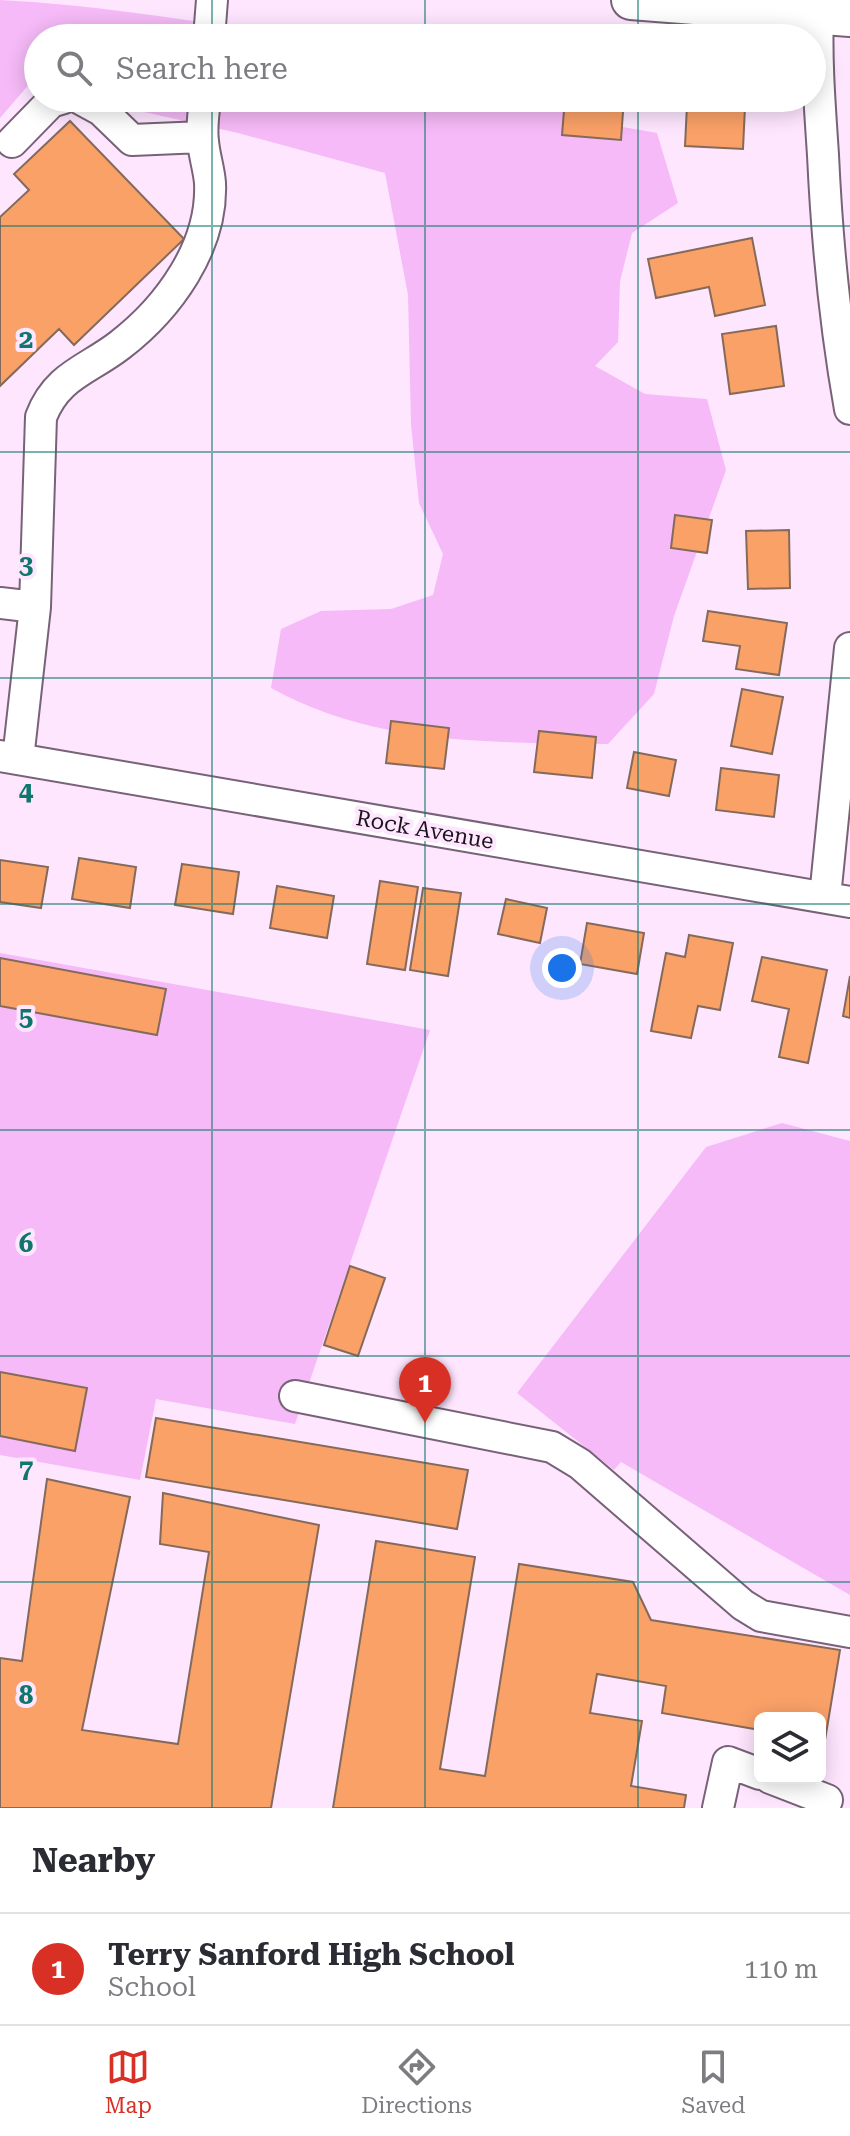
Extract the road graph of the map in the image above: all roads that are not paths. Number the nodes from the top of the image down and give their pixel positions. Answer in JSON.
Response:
{"nodes":[{"id":1,"x":212,"y":0,"type":"edge"},
{"id":2,"x":631,"y":0,"type":"edge"},
{"id":3,"x":682,"y":2,"type":"edge"},
{"id":4,"x":834,"y":16,"type":"edge"},
{"id":5,"x":210,"y":24,"type":"edge"},
{"id":6,"x":41,"y":112,"type":"edge"},
{"id":7,"x":103,"y":112,"type":"edge"},
{"id":8,"x":204,"y":112,"type":"edge"},
{"id":9,"x":821,"y":112,"type":"edge"},
{"id":10,"x":202,"y":137,"type":"junction"},
{"id":11,"x":12,"y":142,"type":"dead end"},
{"id":12,"x":850,"y":409,"type":"edge"},
{"id":13,"x":0,"y":603,"type":"edge"},
{"id":14,"x":35,"y":607,"type":"junction"},
{"id":15,"x":850,"y":648,"type":"edge"},
{"id":16,"x":9,"y":757,"type":"edge"},
{"id":17,"x":838,"y":900,"type":"edge"},
{"id":18,"x":295,"y":1396,"type":"dead end"},
{"id":19,"x":850,"y":1632,"type":"edge"},
{"id":20,"x":754,"y":1772,"type":"edge"},
{"id":21,"x":787,"y":1784,"type":"edge"},
{"id":22,"x":839,"y":1803,"type":"edge"},
{"id":23,"x":718,"y":1808,"type":"edge"}],
"edges":[{"from":1,"to":5,"type":"street"},
{"from":2,"to":3,"type":"main road"},
{"from":3,"to":4,"type":"main road"},
{"from":6,"to":11,"type":"street"},
{"from":7,"to":10,"type":"street"},
{"from":8,"to":10,"type":"street"},
{"from":9,"to":12,"type":"street"},
{"from":10,"to":14,"type":"street"},
{"from":13,"to":14,"type":"street"},
{"from":14,"to":16,"type":"street"},
{"from":15,"to":17,"type":"street"},
{"from":16,"to":17,"type":"street","name":"Rock Avenue"},
{"from":18,"to":19,"type":"street"},
{"from":20,"to":23,"type":"street"},
{"from":21,"to":22,"type":"street"}]}
